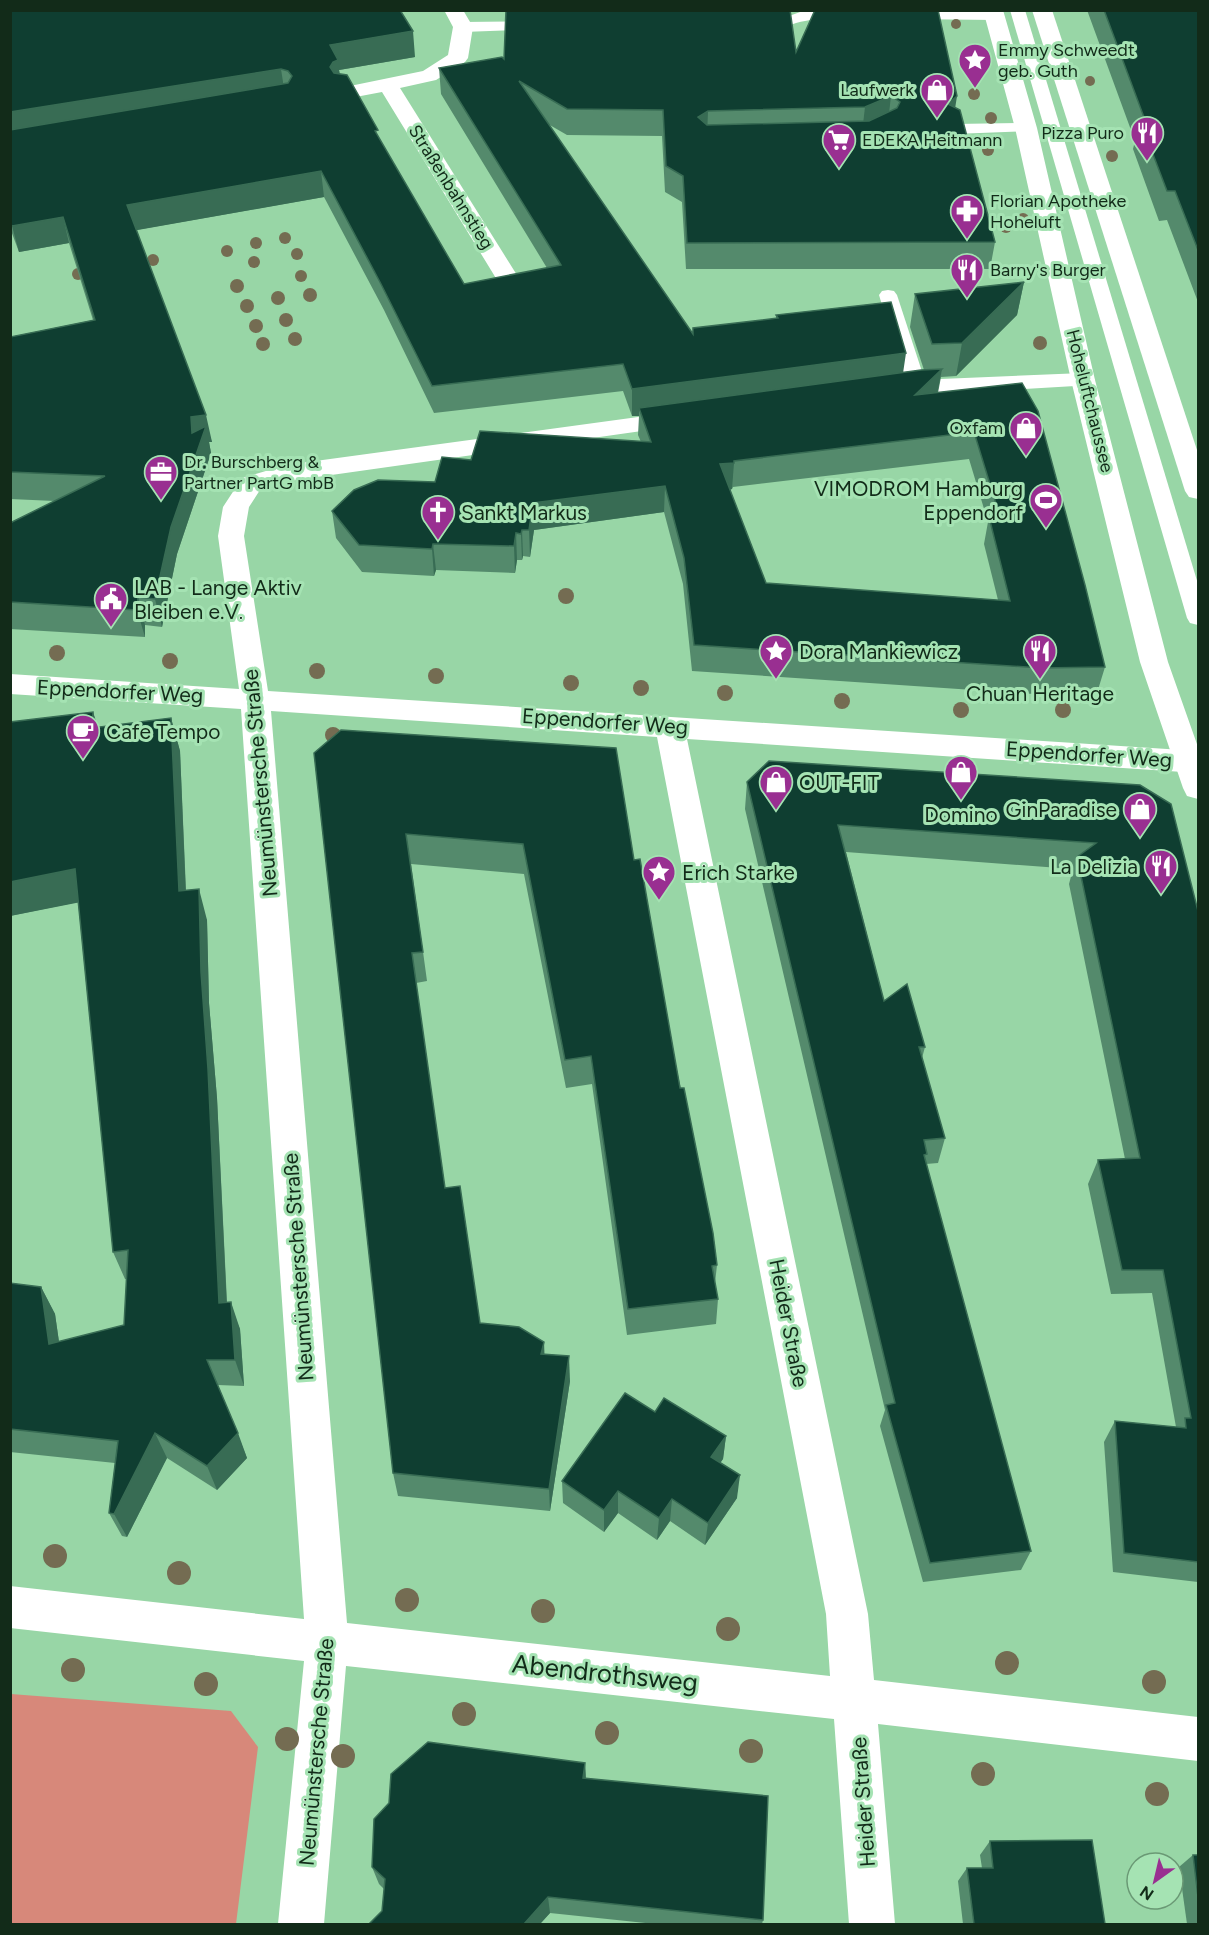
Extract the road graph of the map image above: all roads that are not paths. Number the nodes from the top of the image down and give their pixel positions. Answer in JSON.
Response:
{"nodes":[{"id":1,"x":1042,"y":10,"type":"edge"},
{"id":2,"x":1002,"y":12,"type":"edge"},
{"id":3,"x":803,"y":13,"type":"edge"},
{"id":4,"x":886,"y":14,"type":"edge"},
{"id":5,"x":862,"y":15,"type":"edge"},
{"id":6,"x":458,"y":19,"type":"edge"},
{"id":7,"x":744,"y":25,"type":"edge"},
{"id":8,"x":557,"y":26,"type":"edge"},
{"id":9,"x":388,"y":85,"type":"junction"},
{"id":10,"x":345,"y":93,"type":"edge"},
{"id":11,"x":1026,"y":128,"type":"junction"},
{"id":12,"x":954,"y":129,"type":"edge"},
{"id":13,"x":513,"y":288,"type":"edge"},
{"id":14,"x":888,"y":295,"type":"dead end"},
{"id":15,"x":1083,"y":380,"type":"junction"},
{"id":16,"x":917,"y":387,"type":"junction"},
{"id":17,"x":870,"y":394,"type":"edge"},
{"id":18,"x":706,"y":416,"type":"edge"},
{"id":19,"x":1198,"y":491,"type":"edge"},
{"id":20,"x":1198,"y":618,"type":"edge"},
{"id":21,"x":10,"y":684,"type":"edge"},
{"id":22,"x":255,"y":699,"type":"junction"},
{"id":23,"x":670,"y":726,"type":"junction"},
{"id":24,"x":1193,"y":761,"type":"edge"},
{"id":25,"x":1198,"y":788,"type":"edge"},
{"id":26,"x":10,"y":1607,"type":"edge"},
{"id":27,"x":327,"y":1644,"type":"junction"},
{"id":28,"x":855,"y":1699,"type":"junction"},
{"id":29,"x":1198,"y":1739,"type":"edge"},
{"id":30,"x":301,"y":1924,"type":"edge"},
{"id":31,"x":872,"y":1924,"type":"edge"}],
"edges":[{"from":1,"to":19,"type":"street"},
{"from":2,"to":4,"type":"lane"},
{"from":2,"to":11,"type":"street","name":"Hoheluftchaussee"},
{"from":2,"to":20,"type":"lane"},
{"from":3,"to":5,"type":"lane"},
{"from":3,"to":7,"type":"lane"},
{"from":6,"to":8,"type":"lane"},
{"from":6,"to":9,"type":"street"},
{"from":9,"to":10,"type":"street"},
{"from":9,"to":13,"type":"street","name":"Straßenbahnstieg"},
{"from":11,"to":12,"type":"lane"},
{"from":11,"to":15,"type":"street","name":"Hoheluftchaussee"},
{"from":14,"to":16,"type":"lane"},
{"from":15,"to":16,"type":"street"},
{"from":15,"to":24,"type":"street","name":"Hoheluftchaussee"},
{"from":16,"to":17,"type":"street"},
{"from":18,"to":22,"type":"street","name":"Neumünstersche Straße"},
{"from":21,"to":22,"type":"street","name":"Eppendorfer Weg"},
{"from":22,"to":23,"type":"street","name":"Eppendorfer Weg"},
{"from":22,"to":27,"type":"street","name":"Neumünstersche Straße"},
{"from":23,"to":24,"type":"street","name":"Eppendorfer Weg"},
{"from":23,"to":28,"type":"street","name":"Heider Straße"},
{"from":24,"to":25,"type":"street","name":"Hoheluftchaussee"},
{"from":26,"to":27,"type":"street","name":"Abendrothsweg"},
{"from":27,"to":28,"type":"street","name":"Abendrothsweg"},
{"from":27,"to":30,"type":"street","name":"Neumünstersche Straße"},
{"from":28,"to":29,"type":"street","name":"Abendrothsweg"},
{"from":28,"to":31,"type":"street","name":"Heider Straße"}]}
